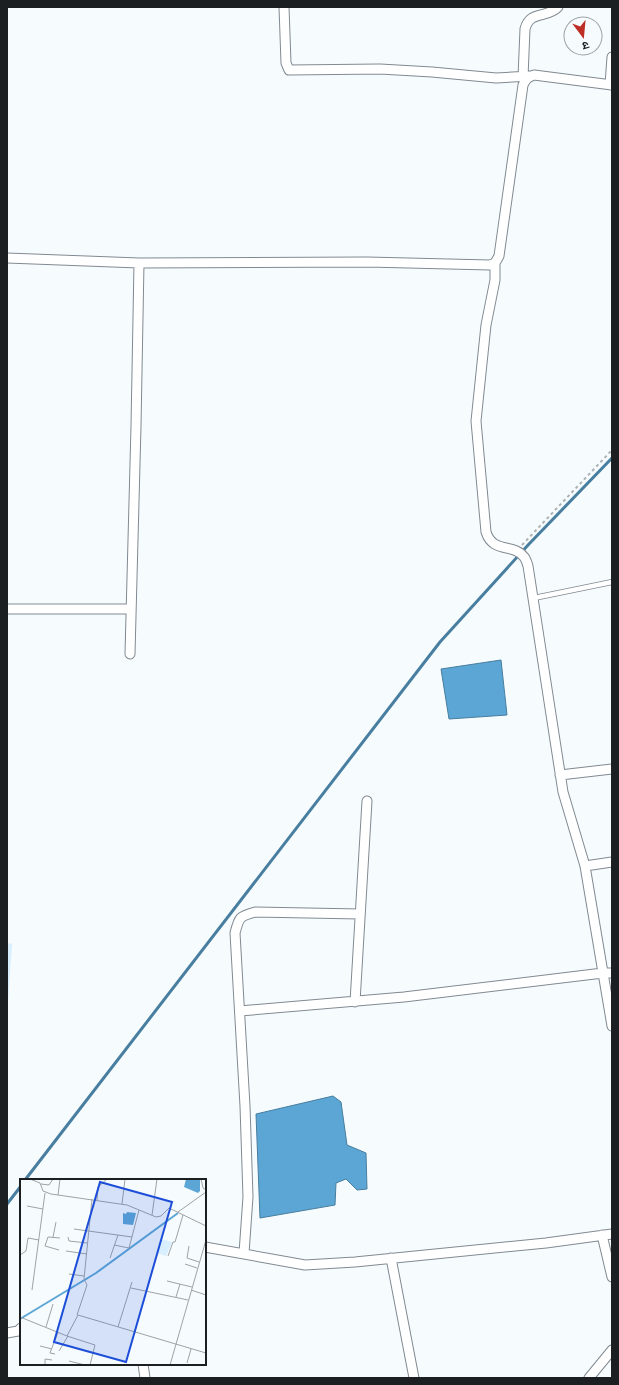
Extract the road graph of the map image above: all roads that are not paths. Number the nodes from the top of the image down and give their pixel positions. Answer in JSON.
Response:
{"nodes":[{"id":1,"x":284,"y":7,"type":"edge"},
{"id":2,"x":558,"y":7,"type":"edge"},
{"id":3,"x":612,"y":57,"type":"edge"},
{"id":4,"x":526,"y":77,"type":"junction"},
{"id":5,"x":611,"y":85,"type":"edge"},
{"id":6,"x":7,"y":258,"type":"edge"},
{"id":7,"x":139,"y":263,"type":"junction"},
{"id":8,"x":495,"y":263,"type":"junction"},
{"id":9,"x":612,"y":582,"type":"edge"},
{"id":10,"x":534,"y":598,"type":"junction"},
{"id":11,"x":7,"y":608,"type":"edge"},
{"id":12,"x":131,"y":609,"type":"junction"},
{"id":13,"x":130,"y":654,"type":"dead end"},
{"id":14,"x":612,"y":768,"type":"edge"},
{"id":15,"x":560,"y":775,"type":"junction"},
{"id":16,"x":367,"y":801,"type":"dead end"},
{"id":17,"x":612,"y":862,"type":"edge"},
{"id":18,"x":585,"y":866,"type":"junction"},
{"id":19,"x":360,"y":914,"type":"junction"},
{"id":20,"x":608,"y":973,"type":"edge"},
{"id":21,"x":355,"y":1002,"type":"junction"},
{"id":22,"x":240,"y":1011,"type":"junction"},
{"id":23,"x":612,"y":1026,"type":"edge"},
{"id":24,"x":612,"y":1234,"type":"edge"},
{"id":25,"x":602,"y":1235,"type":"junction"},
{"id":26,"x":206,"y":1247,"type":"edge"},
{"id":27,"x":244,"y":1254,"type":"junction"},
{"id":28,"x":391,"y":1258,"type":"junction"},
{"id":29,"x":612,"y":1277,"type":"edge"},
{"id":30,"x":20,"y":1329,"type":"edge"},
{"id":31,"x":7,"y":1333,"type":"edge"},
{"id":32,"x":612,"y":1350,"type":"edge"},
{"id":33,"x":143,"y":1365,"type":"edge"},
{"id":34,"x":145,"y":1378,"type":"edge"},
{"id":35,"x":414,"y":1378,"type":"edge"},
{"id":36,"x":589,"y":1378,"type":"edge"}],
"edges":[{"from":1,"to":4,"type":"street"},
{"from":2,"to":4,"type":"street"},
{"from":3,"to":5,"type":"street"},
{"from":4,"to":5,"type":"street"},
{"from":4,"to":8,"type":"street"},
{"from":6,"to":7,"type":"street"},
{"from":7,"to":8,"type":"street"},
{"from":7,"to":12,"type":"street"},
{"from":8,"to":10,"type":"street"},
{"from":9,"to":10,"type":"lane"},
{"from":10,"to":15,"type":"street"},
{"from":11,"to":12,"type":"street"},
{"from":12,"to":13,"type":"street"},
{"from":14,"to":15,"type":"street"},
{"from":15,"to":18,"type":"street"},
{"from":16,"to":19,"type":"street"},
{"from":17,"to":18,"type":"street"},
{"from":18,"to":20,"type":"street"},
{"from":19,"to":21,"type":"street"},
{"from":19,"to":22,"type":"street"},
{"from":20,"to":21,"type":"street"},
{"from":20,"to":23,"type":"street"},
{"from":21,"to":22,"type":"street"},
{"from":22,"to":27,"type":"street"},
{"from":24,"to":25,"type":"street"},
{"from":25,"to":28,"type":"street"},
{"from":25,"to":29,"type":"street"},
{"from":26,"to":27,"type":"street"},
{"from":27,"to":28,"type":"street"},
{"from":28,"to":35,"type":"street"},
{"from":30,"to":31,"type":"street"},
{"from":32,"to":36,"type":"street"},
{"from":33,"to":34,"type":"street"}]}
